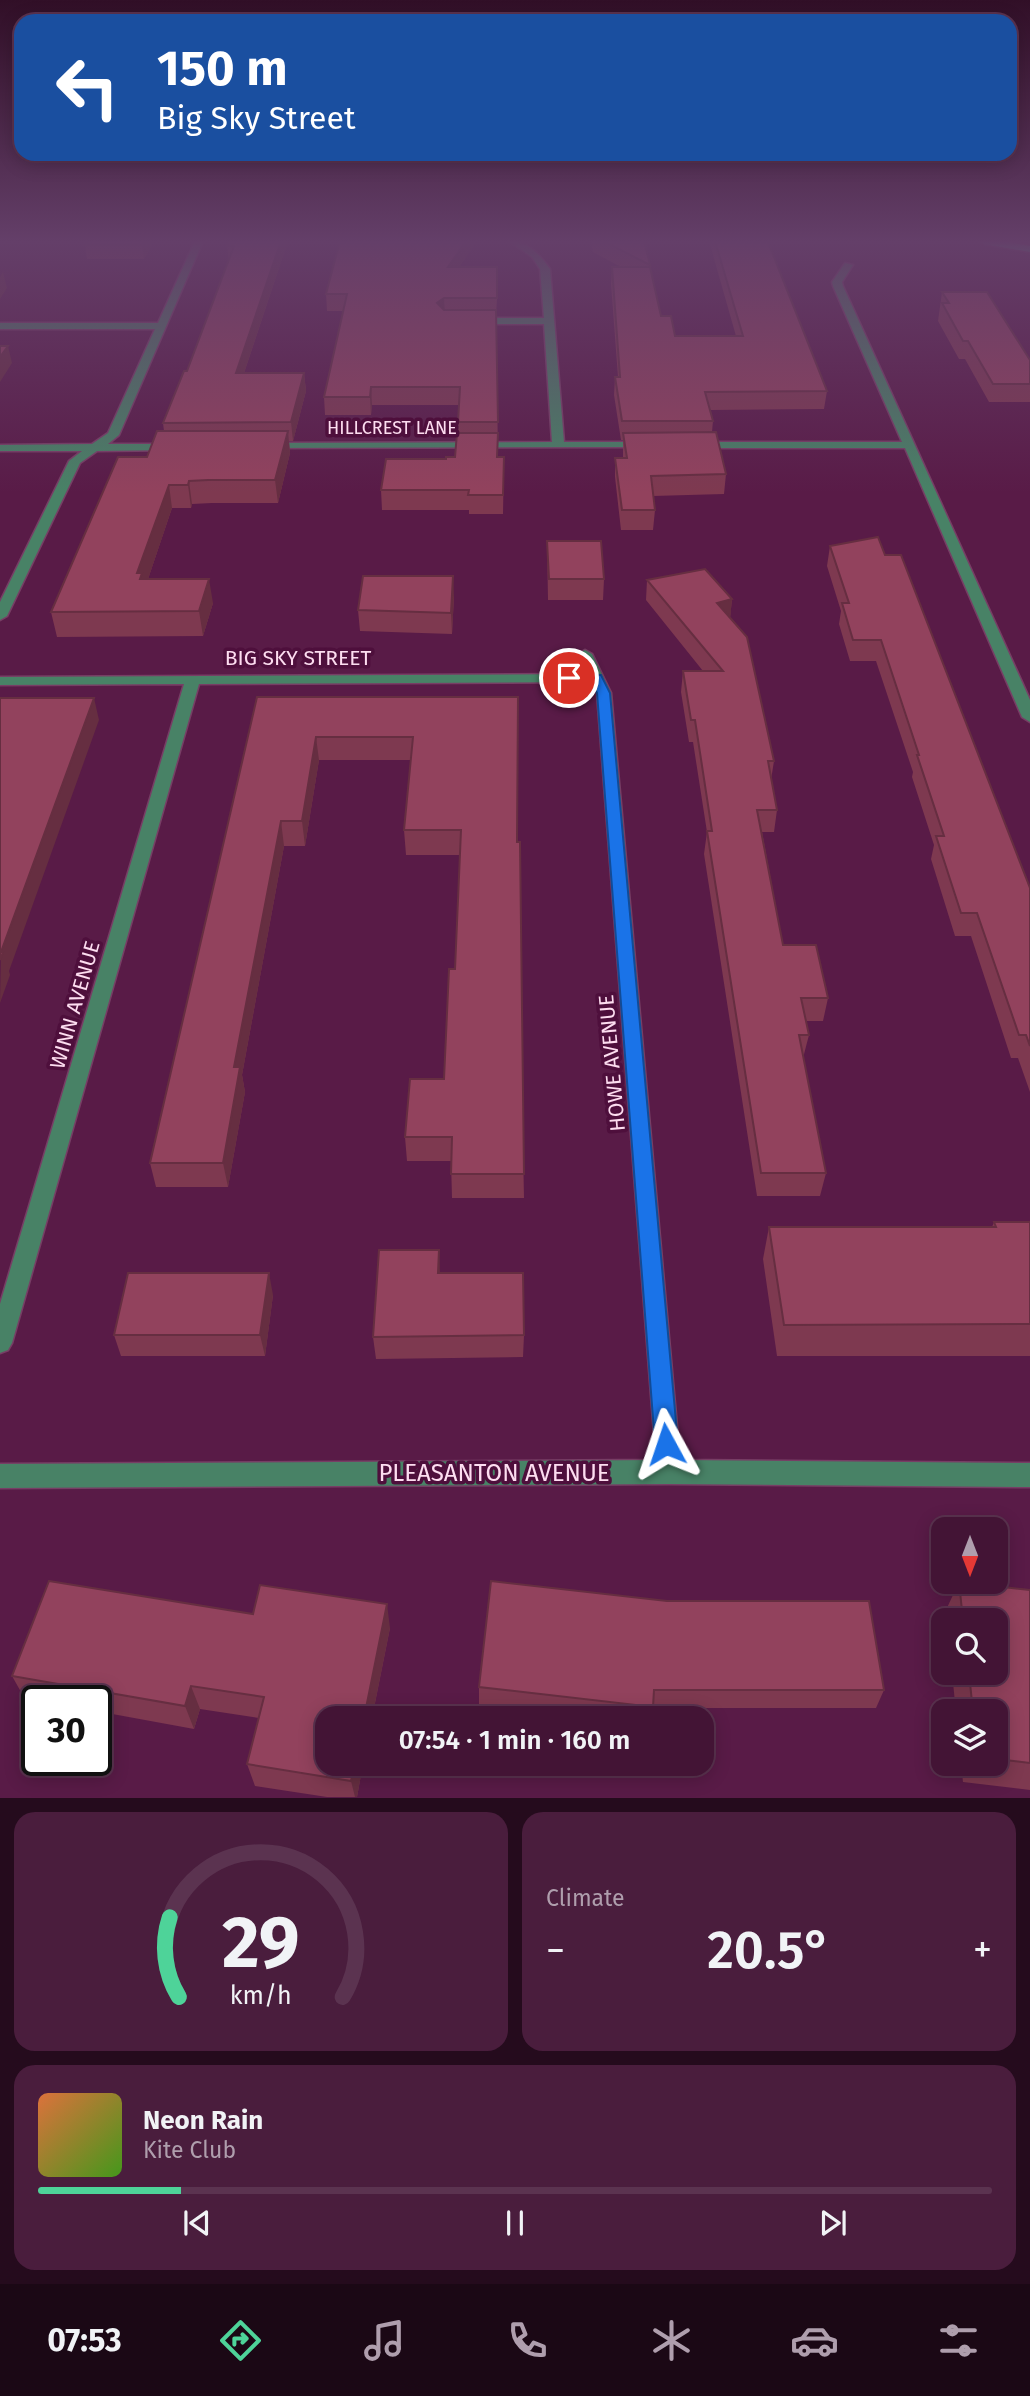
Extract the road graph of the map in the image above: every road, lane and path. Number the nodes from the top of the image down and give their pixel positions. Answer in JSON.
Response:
{"nodes":[{"id":1,"x":548,"y":325,"type":"edge"},
{"id":2,"x":856,"y":325,"type":"edge"},
{"id":3,"x":0,"y":326,"type":"edge"},
{"id":4,"x":162,"y":326,"type":"joint"},
{"id":5,"x":558,"y":445,"type":"junction"},
{"id":6,"x":653,"y":445,"type":"edge"},
{"id":7,"x":680,"y":445,"type":"edge"},
{"id":8,"x":909,"y":445,"type":"junction"},
{"id":9,"x":251,"y":446,"type":"edge"},
{"id":10,"x":183,"y":447,"type":"edge"},
{"id":11,"x":0,"y":448,"type":"edge"},
{"id":12,"x":94,"y":448,"type":"junction"},
{"id":13,"x":0,"y":616,"type":"edge"},
{"id":14,"x":585,"y":654,"type":"dead end"},
{"id":15,"x":596,"y":678,"type":"junction"},
{"id":16,"x":193,"y":680,"type":"junction"},
{"id":17,"x":0,"y":681,"type":"edge"},
{"id":18,"x":1030,"y":717,"type":"edge"},
{"id":19,"x":0,"y":1343,"type":"edge"},
{"id":20,"x":669,"y":1472,"type":"junction"},
{"id":21,"x":1030,"y":1475,"type":"edge"},
{"id":22,"x":0,"y":1476,"type":"edge"}],
"edges":[{"from":1,"to":5,"type":"street"},
{"from":2,"to":8,"type":"street"},
{"from":3,"to":4,"type":"street"},
{"from":4,"to":12,"type":"street"},
{"from":5,"to":6,"type":"street","name":"HILLCREST LANE"},
{"from":5,"to":9,"type":"street","name":"HILLCREST LANE"},
{"from":7,"to":8,"type":"street"},
{"from":8,"to":18,"type":"street"},
{"from":10,"to":12,"type":"street"},
{"from":11,"to":12,"type":"street"},
{"from":12,"to":13,"type":"street"},
{"from":14,"to":15,"type":"street","name":"HOWE AVENUE"},
{"from":15,"to":16,"type":"street","name":"BIG SKY STREET"},
{"from":15,"to":20,"type":"street","name":"HOWE AVENUE"},
{"from":16,"to":17,"type":"street","name":"BIG SKY STREET"},
{"from":16,"to":19,"type":"street","name":"WINN AVENUE"},
{"from":20,"to":21,"type":"street","name":"PLEASANTON AVENUE"},
{"from":20,"to":22,"type":"street","name":"PLEASANTON AVENUE"}]}
